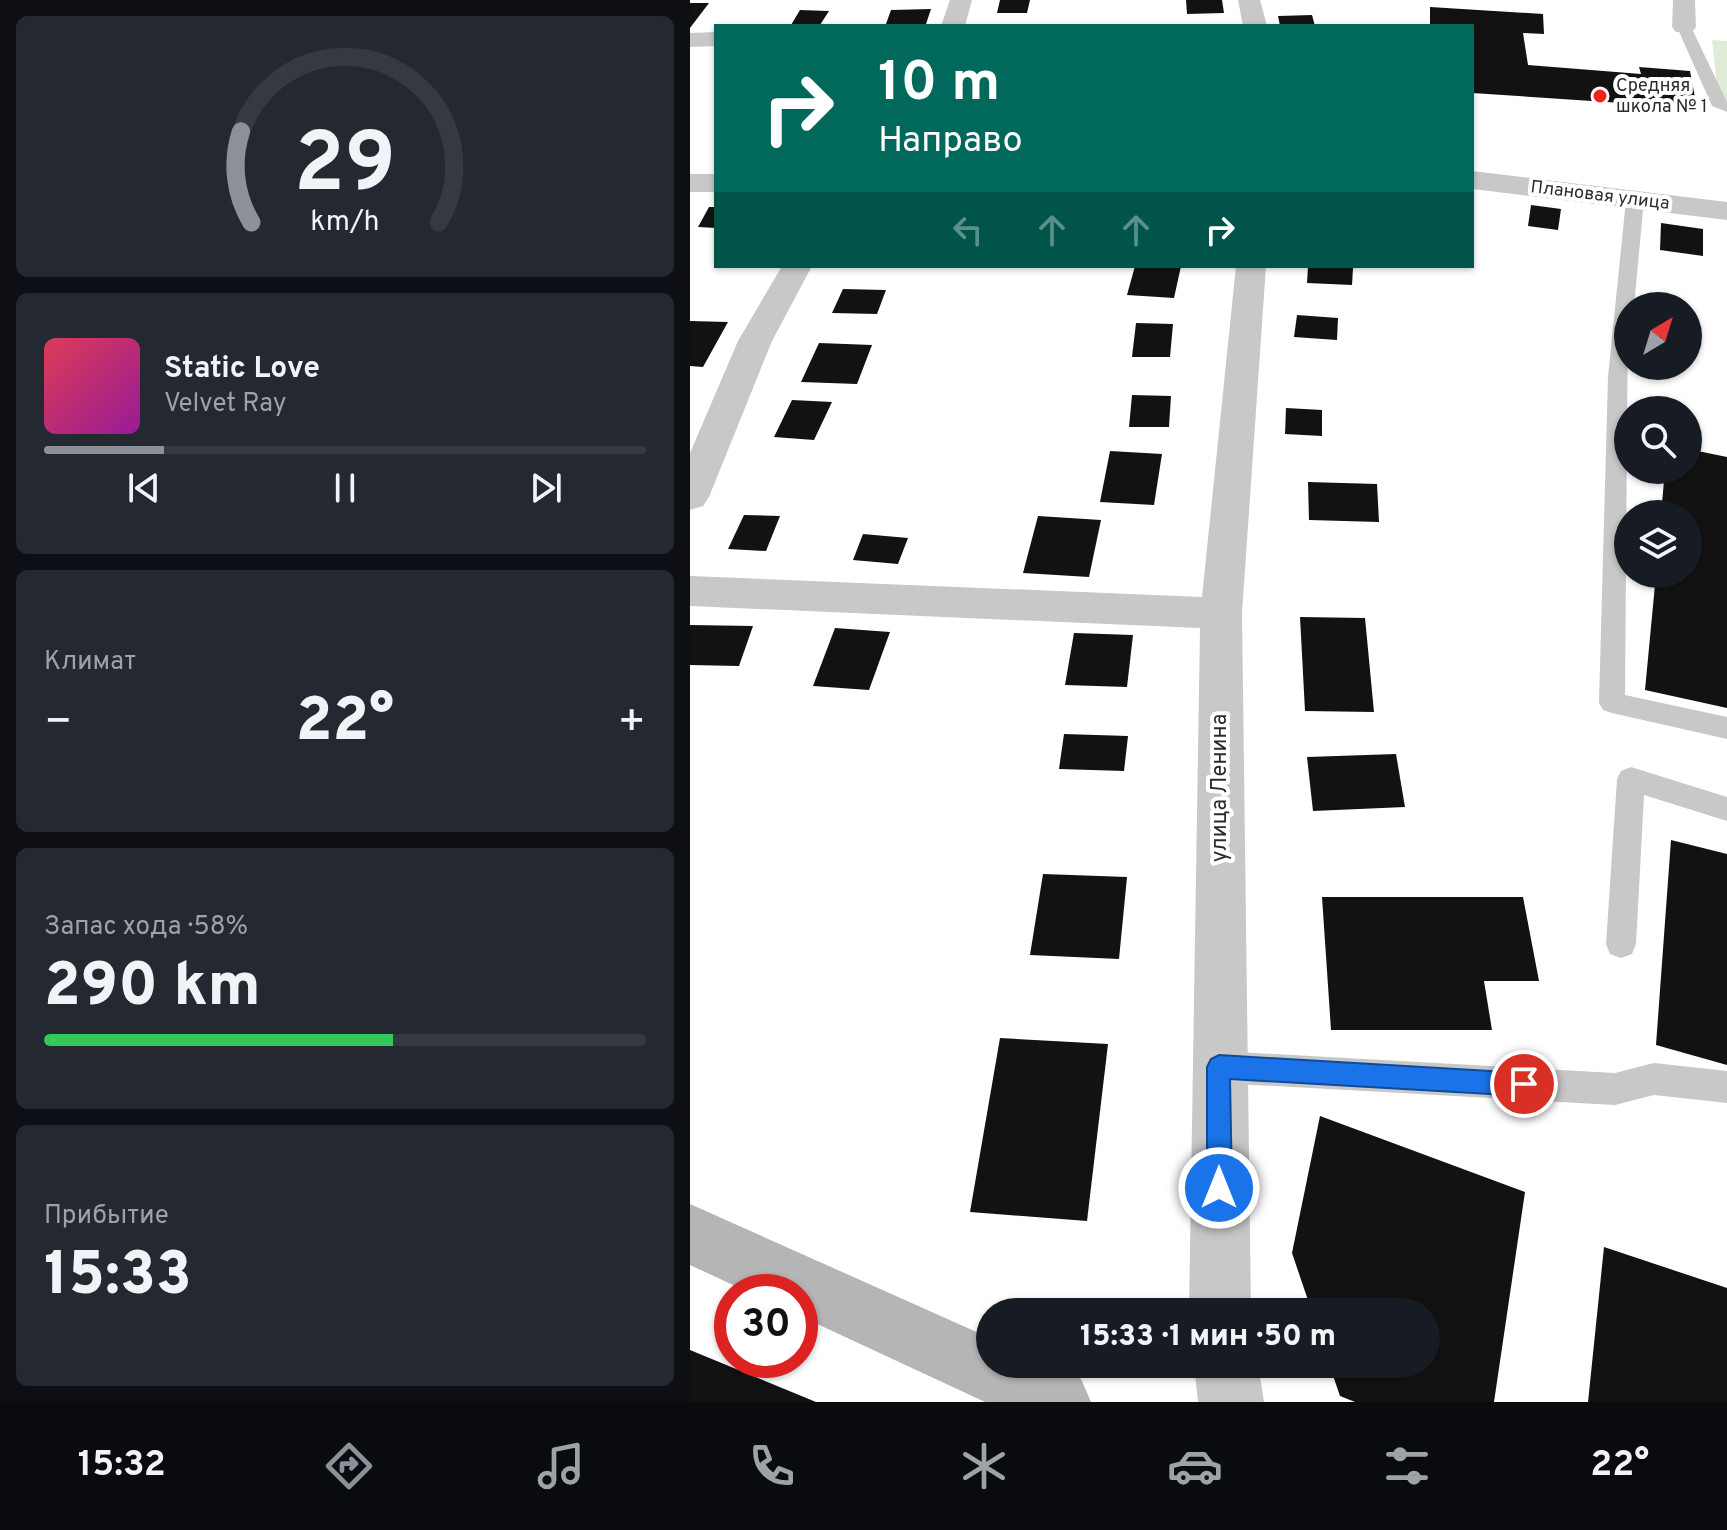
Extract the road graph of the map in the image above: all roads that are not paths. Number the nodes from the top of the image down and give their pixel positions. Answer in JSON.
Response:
{"nodes":[{"id":1,"x":961,"y":0,"type":"edge"},
{"id":2,"x":1249,"y":0,"type":"edge"},
{"id":3,"x":1684,"y":0,"type":"edge"},
{"id":4,"x":954,"y":24,"type":"edge"},
{"id":5,"x":1255,"y":24,"type":"edge"},
{"id":6,"x":1684,"y":27,"type":"joint"},
{"id":7,"x":714,"y":39,"type":"edge"},
{"id":8,"x":690,"y":40,"type":"edge"},
{"id":9,"x":1727,"y":107,"type":"edge"},
{"id":10,"x":1474,"y":180,"type":"edge"},
{"id":11,"x":690,"y":183,"type":"edge"},
{"id":12,"x":714,"y":183,"type":"edge"},
{"id":13,"x":1635,"y":200,"type":"junction"},
{"id":14,"x":1727,"y":211,"type":"edge"},
{"id":15,"x":796,"y":268,"type":"edge"},
{"id":16,"x":1251,"y":268,"type":"edge"},
{"id":17,"x":690,"y":497,"type":"edge"},
{"id":18,"x":690,"y":591,"type":"edge"},
{"id":19,"x":1221,"y":613,"type":"junction"},
{"id":20,"x":1727,"y":728,"type":"edge"},
{"id":21,"x":1727,"y":809,"type":"edge"},
{"id":22,"x":1621,"y":944,"type":"dead end"},
{"id":23,"x":1219,"y":1067,"type":"junction"},
{"id":24,"x":1727,"y":1087,"type":"edge"},
{"id":25,"x":690,"y":1234,"type":"edge"},
{"id":26,"x":1220,"y":1298,"type":"edge"},
{"id":27,"x":1228,"y":1378,"type":"edge"},
{"id":28,"x":1058,"y":1402,"type":"edge"},
{"id":29,"x":1231,"y":1402,"type":"edge"}],
"edges":[{"from":1,"to":4,"type":"street"},
{"from":2,"to":5,"type":"street"},
{"from":3,"to":6,"type":"street"},
{"from":6,"to":9,"type":"lane"},
{"from":7,"to":8,"type":"street"},
{"from":10,"to":13,"type":"street","name":"Плановая улица"},
{"from":11,"to":12,"type":"street"},
{"from":13,"to":14,"type":"street","name":"Плановая улица"},
{"from":13,"to":20,"type":"lane"},
{"from":15,"to":17,"type":"street"},
{"from":16,"to":19,"type":"street","name":"улица Ленина"},
{"from":18,"to":19,"type":"street"},
{"from":19,"to":23,"type":"street","name":"улица Ленина"},
{"from":21,"to":22,"type":"lane"},
{"from":23,"to":24,"type":"lane"},
{"from":23,"to":26,"type":"street","name":"улица Ленина"},
{"from":25,"to":28,"type":"main road"},
{"from":27,"to":29,"type":"street"}]}
